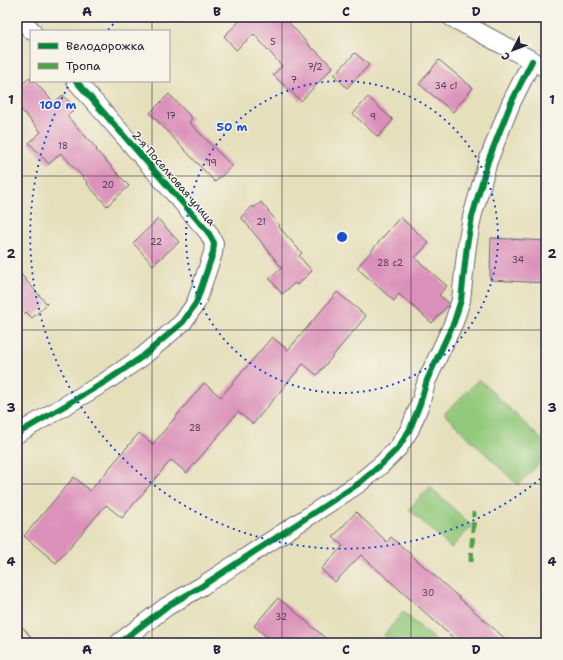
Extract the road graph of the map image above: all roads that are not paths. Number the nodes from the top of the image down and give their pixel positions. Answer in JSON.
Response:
{"nodes":[{"id":1,"x":19,"y":17,"type":"edge"},
{"id":2,"x":451,"y":17,"type":"edge"},
{"id":3,"x":31,"y":30,"type":"edge"},
{"id":4,"x":539,"y":64,"type":"edge"},
{"id":5,"x":77,"y":82,"type":"edge"},
{"id":6,"x":17,"y":434,"type":"edge"},
{"id":7,"x":17,"y":638,"type":"edge"},
{"id":8,"x":21,"y":643,"type":"edge"},
{"id":9,"x":119,"y":643,"type":"edge"}],
"edges":[{"from":1,"to":3,"type":"street"},
{"from":2,"to":4,"type":"street"},
{"from":4,"to":9,"type":"street"},
{"from":5,"to":6,"type":"street","name":"2-я Поселковая улица"},
{"from":7,"to":8,"type":"main road"}]}
